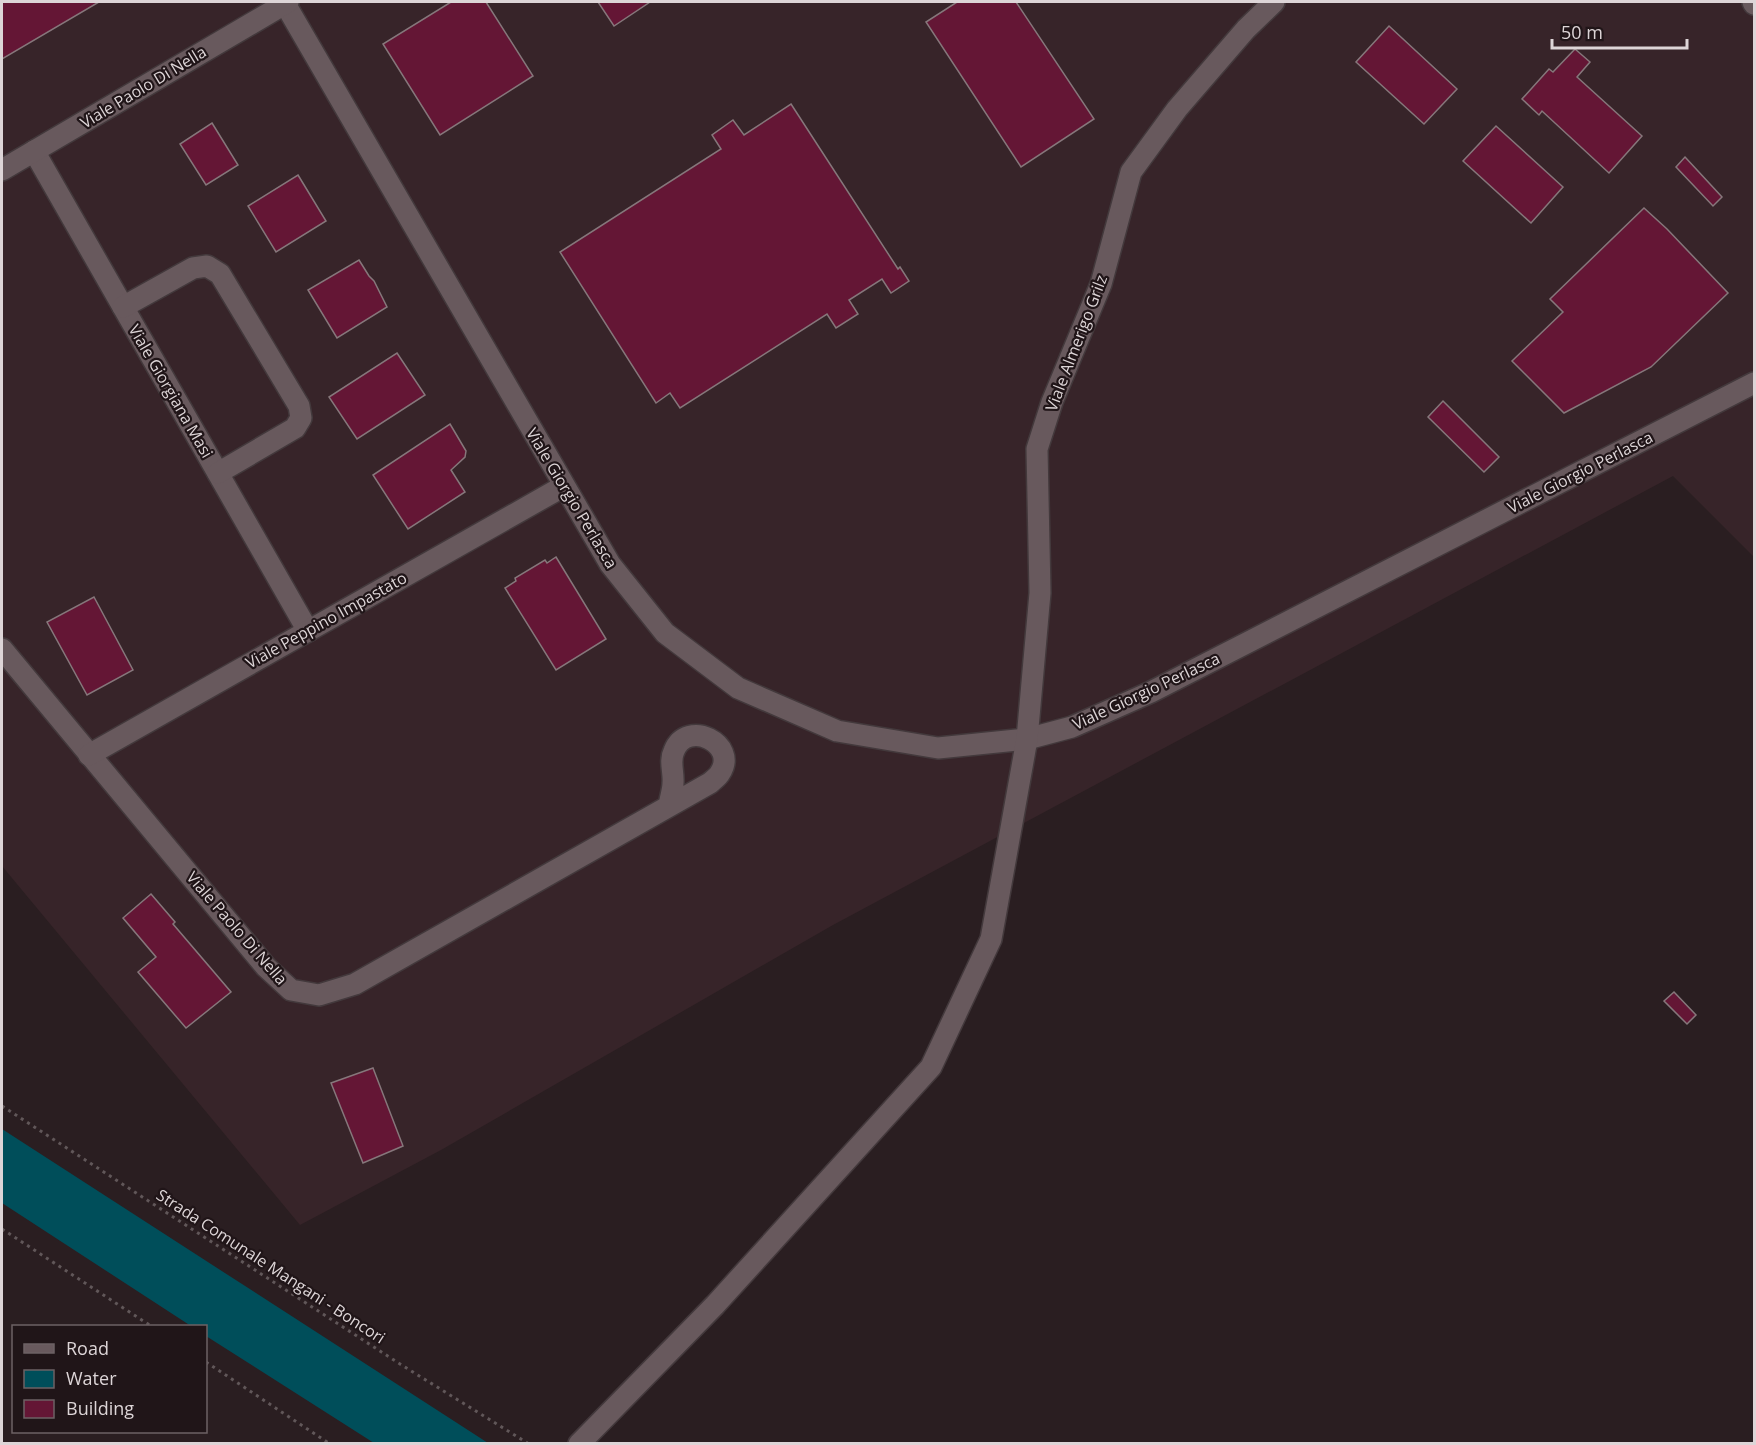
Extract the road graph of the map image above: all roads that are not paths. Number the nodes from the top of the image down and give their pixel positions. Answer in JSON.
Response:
{"nodes":[{"id":1,"x":286,"y":2,"type":"edge"},
{"id":2,"x":1274,"y":2,"type":"edge"},
{"id":3,"x":34,"y":151,"type":"junction"},
{"id":4,"x":2,"y":170,"type":"edge"},
{"id":5,"x":123,"y":307,"type":"junction"},
{"id":6,"x":1755,"y":383,"type":"edge"},
{"id":7,"x":218,"y":473,"type":"junction"},
{"id":8,"x":564,"y":486,"type":"junction"},
{"id":9,"x":308,"y":631,"type":"junction"},
{"id":10,"x":2,"y":649,"type":"edge"},
{"id":11,"x":1027,"y":739,"type":"junction"},
{"id":12,"x":89,"y":755,"type":"junction"},
{"id":13,"x":669,"y":806,"type":"dead end"},
{"id":14,"x":579,"y":1443,"type":"edge"}],
"edges":[{"from":1,"to":3,"type":"street","name":"Viale Paolo Di Nella"},
{"from":1,"to":8,"type":"street","name":"Viale Giorgio Perlasca"},
{"from":2,"to":11,"type":"street","name":"Viale Almerigo Grilz"},
{"from":3,"to":4,"type":"street","name":"Viale Paolo Di Nella"},
{"from":3,"to":5,"type":"street","name":"Viale Giorgiana Masi"},
{"from":5,"to":7,"type":"street","name":"Viale Giorgiana Masi"},
{"from":5,"to":7,"type":"street"},
{"from":6,"to":11,"type":"street","name":"Viale Giorgio Perlasca"},
{"from":7,"to":9,"type":"street","name":"Viale Giorgiana Masi"},
{"from":8,"to":9,"type":"street","name":"Viale Peppino Impastato"},
{"from":8,"to":11,"type":"street","name":"Viale Giorgio Perlasca"},
{"from":9,"to":12,"type":"street","name":"Viale Peppino Impastato"},
{"from":10,"to":12,"type":"street","name":"Viale Paolo Di Nella"},
{"from":11,"to":14,"type":"street","name":"Viale Almerigo Grilz"},
{"from":12,"to":13,"type":"street","name":"Viale Paolo Di Nella"}]}
